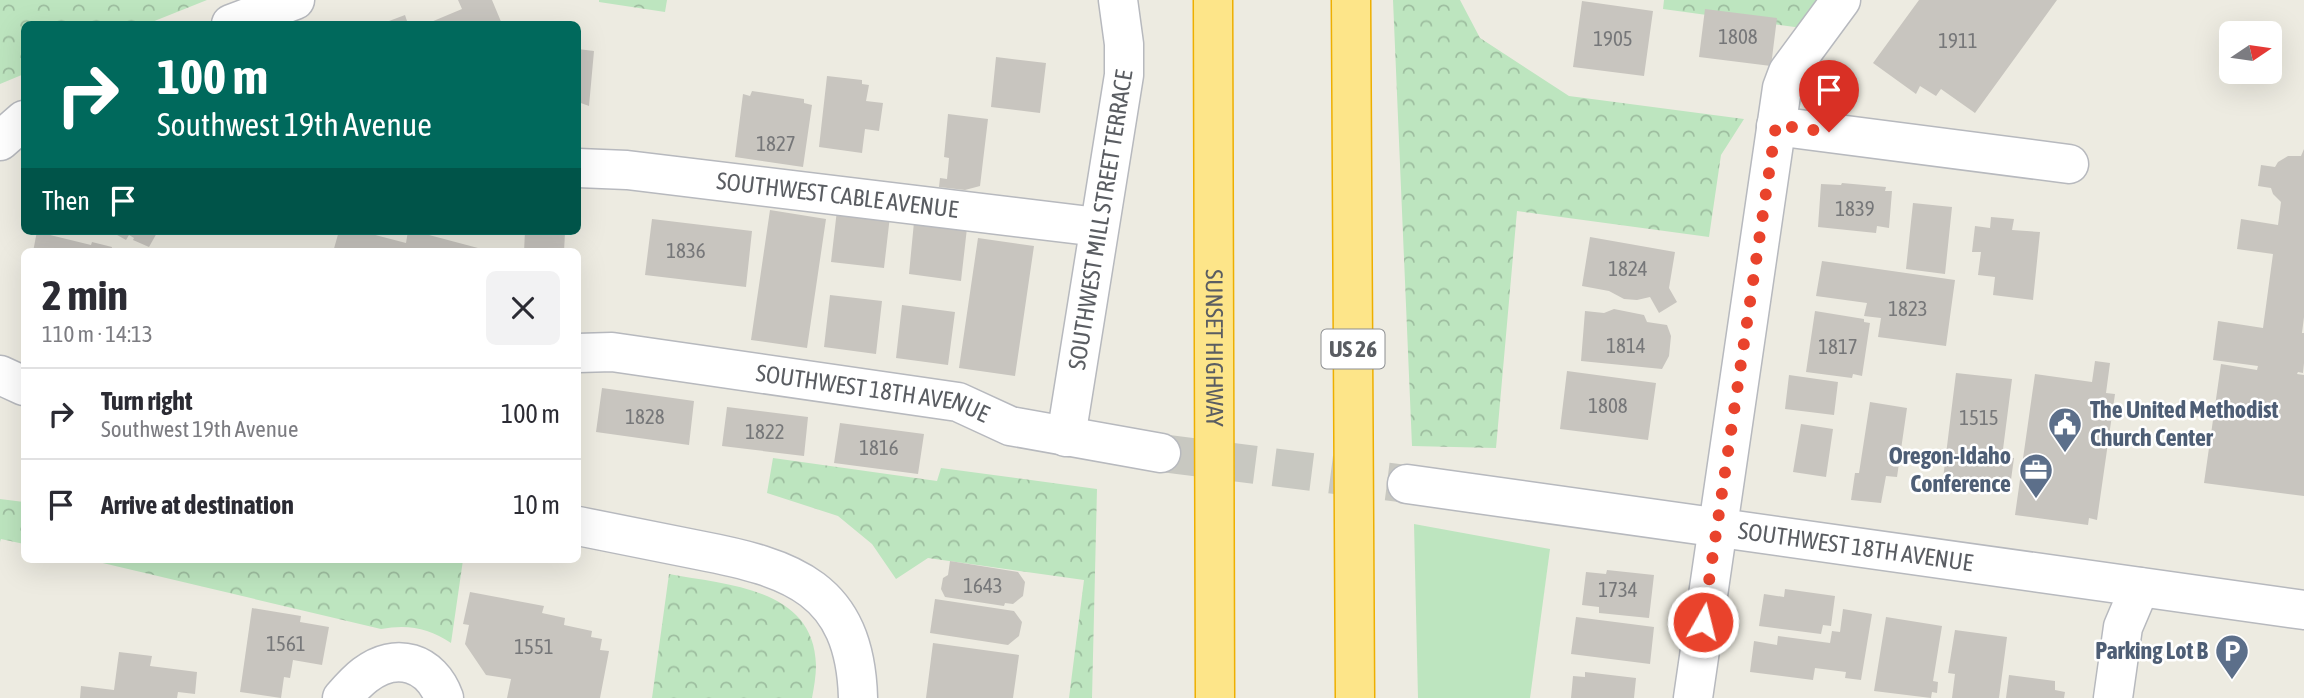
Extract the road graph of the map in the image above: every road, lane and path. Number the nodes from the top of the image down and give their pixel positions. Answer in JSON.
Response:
{"nodes":[{"id":1,"x":295,"y":0,"type":"edge"},
{"id":2,"x":1118,"y":0,"type":"edge"},
{"id":3,"x":1213,"y":0,"type":"edge"},
{"id":4,"x":1351,"y":0,"type":"edge"},
{"id":5,"x":1841,"y":0,"type":"edge"},
{"id":6,"x":239,"y":21,"type":"edge"},
{"id":7,"x":21,"y":123,"type":"edge"},
{"id":8,"x":1776,"y":125,"type":"junction"},
{"id":9,"x":0,"y":141,"type":"edge"},
{"id":10,"x":2069,"y":164,"type":"dead end"},
{"id":11,"x":581,"y":168,"type":"edge"},
{"id":12,"x":1098,"y":227,"type":"junction"},
{"id":13,"x":581,"y":353,"type":"edge"},
{"id":14,"x":0,"y":374,"type":"edge"},
{"id":15,"x":21,"y":384,"type":"edge"},
{"id":16,"x":1066,"y":437,"type":"junction"},
{"id":17,"x":1161,"y":453,"type":"tunnel mouth"},
{"id":18,"x":1407,"y":484,"type":"tunnel mouth"},
{"id":19,"x":1717,"y":526,"type":"junction"},
{"id":20,"x":581,"y":527,"type":"edge"},
{"id":21,"x":2140,"y":587,"type":"junction"},
{"id":22,"x":2304,"y":610,"type":"edge"},
{"id":23,"x":1216,"y":659,"type":"junction"},
{"id":24,"x":342,"y":698,"type":"edge"},
{"id":25,"x":444,"y":698,"type":"edge"},
{"id":26,"x":859,"y":698,"type":"edge"},
{"id":27,"x":1215,"y":698,"type":"edge"},
{"id":28,"x":1226,"y":698,"type":"edge"},
{"id":29,"x":1355,"y":698,"type":"edge"},
{"id":30,"x":1693,"y":698,"type":"edge"},
{"id":31,"x":2113,"y":698,"type":"edge"}],
"edges":[{"from":1,"to":6,"type":"street"},
{"from":2,"to":12,"type":"street","name":"SOUTHWEST MILL STREET TERRACE"},
{"from":3,"to":23,"type":"highway","name":"SUNSET HIGHWAY"},
{"from":4,"to":29,"type":"highway","number":"US 26"},
{"from":5,"to":8,"type":"street"},
{"from":7,"to":9,"type":"street"},
{"from":8,"to":10,"type":"street"},
{"from":8,"to":19,"type":"street"},
{"from":11,"to":12,"type":"street","name":"SOUTHWEST CABLE AVENUE"},
{"from":12,"to":16,"type":"street","name":"SOUTHWEST MILL STREET TERRACE"},
{"from":13,"to":16,"type":"street","name":"SOUTHWEST 18TH AVENUE"},
{"from":14,"to":15,"type":"street"},
{"from":16,"to":17,"type":"street","name":"SOUTHWEST 18TH AVENUE"},
{"from":18,"to":19,"type":"street","name":"SOUTHWEST 18TH AVENUE"},
{"from":19,"to":21,"type":"street","name":"SOUTHWEST 18TH AVENUE"},
{"from":19,"to":30,"type":"street"},
{"from":20,"to":26,"type":"street"},
{"from":21,"to":22,"type":"street","name":"SOUTHWEST 18TH AVENUE"},
{"from":21,"to":31,"type":"street"},
{"from":23,"to":27,"type":"highway","name":"SUNSET HIGHWAY"},
{"from":23,"to":28,"type":"highway"},
{"from":24,"to":25,"type":"street"}]}
